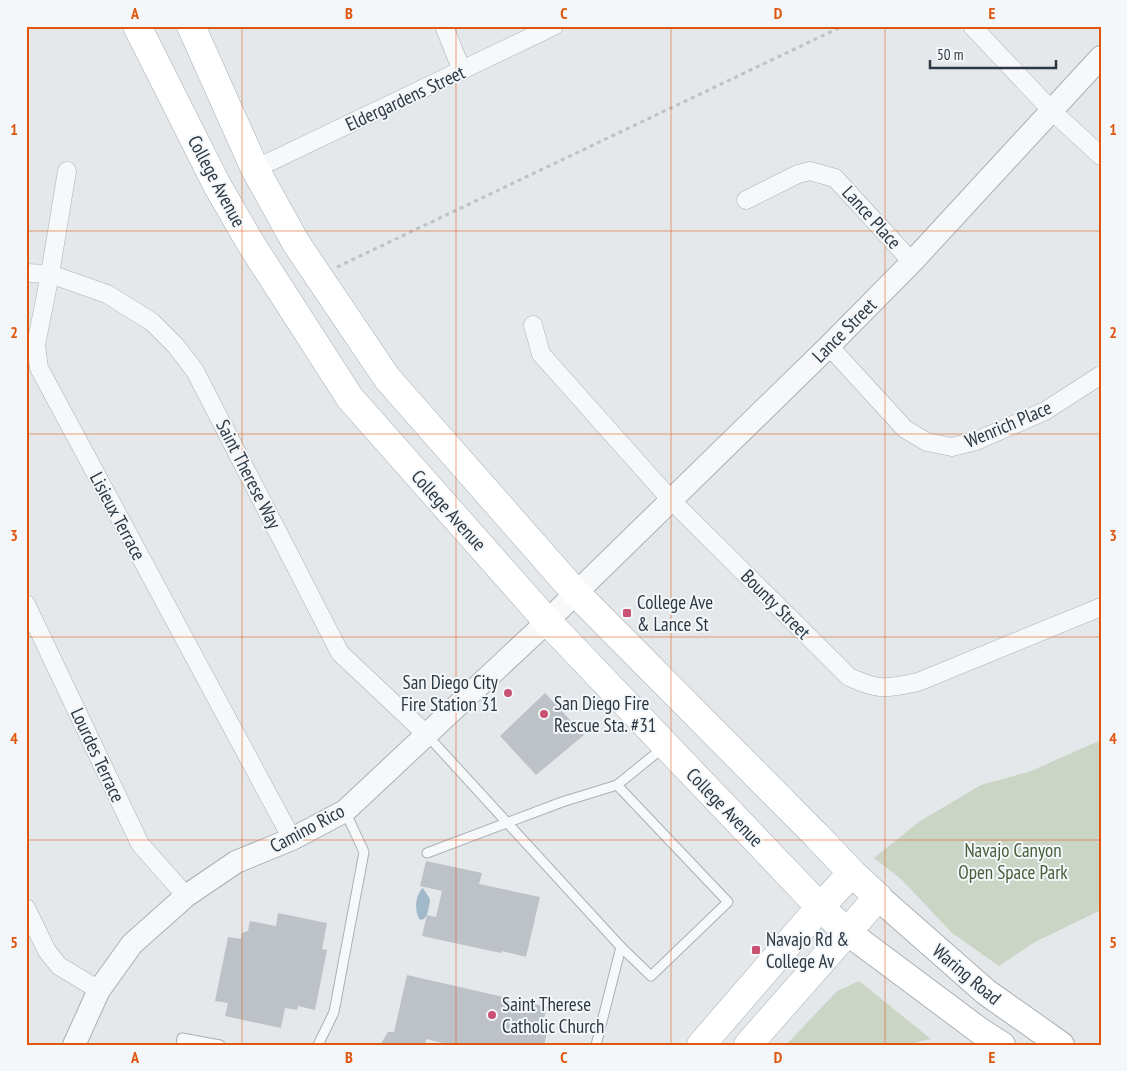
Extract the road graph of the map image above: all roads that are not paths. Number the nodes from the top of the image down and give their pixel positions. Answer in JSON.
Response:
{"nodes":[{"id":1,"x":137,"y":26,"type":"edge"},
{"id":2,"x":190,"y":26,"type":"edge"},
{"id":3,"x":444,"y":26,"type":"edge"},
{"id":4,"x":554,"y":26,"type":"edge"},
{"id":5,"x":972,"y":26,"type":"edge"},
{"id":6,"x":1101,"y":57,"type":"edge"},
{"id":7,"x":462,"y":71,"type":"junction"},
{"id":8,"x":1052,"y":111,"type":"junction"},
{"id":9,"x":1101,"y":156,"type":"edge"},
{"id":10,"x":255,"y":169,"type":"junction"},
{"id":11,"x":67,"y":171,"type":"dead end"},
{"id":12,"x":746,"y":200,"type":"dead end"},
{"id":13,"x":912,"y":262,"type":"junction"},
{"id":14,"x":26,"y":273,"type":"edge"},
{"id":15,"x":50,"y":274,"type":"junction"},
{"id":16,"x":533,"y":325,"type":"dead end"},
{"id":17,"x":829,"y":346,"type":"junction"},
{"id":18,"x":1101,"y":376,"type":"edge"},
{"id":19,"x":672,"y":500,"type":"junction"},
{"id":20,"x":576,"y":592,"type":"junction"},
{"id":21,"x":26,"y":604,"type":"edge"},
{"id":22,"x":1101,"y":607,"type":"edge"},
{"id":23,"x":547,"y":621,"type":"junction"},
{"id":24,"x":426,"y":734,"type":"junction"},
{"id":25,"x":666,"y":745,"type":"junction"},
{"id":26,"x":617,"y":785,"type":"junction"},
{"id":27,"x":345,"y":811,"type":"junction"},
{"id":28,"x":508,"y":823,"type":"junction"},
{"id":29,"x":292,"y":839,"type":"junction"},
{"id":30,"x":427,"y":852,"type":"dead end"},
{"id":31,"x":852,"y":873,"type":"junction"},
{"id":32,"x":186,"y":896,"type":"junction"},
{"id":33,"x":878,"y":897,"type":"junction"},
{"id":34,"x":820,"y":907,"type":"junction"},
{"id":35,"x":26,"y":908,"type":"edge"},
{"id":36,"x":846,"y":931,"type":"junction"},
{"id":37,"x":621,"y":947,"type":"junction"},
{"id":38,"x":99,"y":990,"type":"junction"},
{"id":39,"x":74,"y":1045,"type":"edge"},
{"id":40,"x":180,"y":1045,"type":"edge"},
{"id":41,"x":220,"y":1045,"type":"edge"},
{"id":42,"x":318,"y":1045,"type":"edge"},
{"id":43,"x":596,"y":1045,"type":"edge"},
{"id":44,"x":701,"y":1045,"type":"edge"},
{"id":45,"x":748,"y":1045,"type":"edge"},
{"id":46,"x":1002,"y":1045,"type":"edge"},
{"id":47,"x":1061,"y":1045,"type":"edge"}],
"edges":[{"from":1,"to":23,"type":"main road","name":"College Avenue"},
{"from":2,"to":10,"type":"main road","name":"College Avenue"},
{"from":3,"to":7,"type":"street"},
{"from":4,"to":7,"type":"street","name":"Eldergardens Street"},
{"from":5,"to":8,"type":"street"},
{"from":6,"to":8,"type":"street","name":"Lance Street"},
{"from":7,"to":10,"type":"street","name":"Eldergardens Street"},
{"from":8,"to":9,"type":"street"},
{"from":8,"to":13,"type":"street","name":"Lance Street"},
{"from":10,"to":20,"type":"main road","name":"College Avenue"},
{"from":11,"to":15,"type":"street","name":"Lisieux Terrace"},
{"from":12,"to":13,"type":"street","name":"Lance Place"},
{"from":13,"to":17,"type":"street","name":"Lance Street"},
{"from":14,"to":15,"type":"street","name":"Saint Therese Way"},
{"from":15,"to":24,"type":"street","name":"Saint Therese Way"},
{"from":15,"to":29,"type":"street","name":"Lisieux Terrace"},
{"from":16,"to":19,"type":"street","name":"Bounty Street"},
{"from":17,"to":18,"type":"street","name":"Wenrich Place"},
{"from":17,"to":19,"type":"street","name":"Lance Street"},
{"from":19,"to":20,"type":"street","name":"Lance Street"},
{"from":19,"to":22,"type":"street","name":"Bounty Street"},
{"from":20,"to":23,"type":"street","name":"Camino Rico"},
{"from":20,"to":31,"type":"main road","name":"College Avenue"},
{"from":21,"to":32,"type":"street","name":"Lourdes Terrace"},
{"from":23,"to":24,"type":"street","name":"Camino Rico"},
{"from":23,"to":25,"type":"main road","name":"College Avenue"},
{"from":24,"to":27,"type":"street","name":"Camino Rico"},
{"from":24,"to":28,"type":"lane"},
{"from":25,"to":26,"type":"lane"},
{"from":25,"to":34,"type":"main road","name":"College Avenue"},
{"from":26,"to":28,"type":"lane"},
{"from":26,"to":37,"type":"lane"},
{"from":27,"to":29,"type":"street","name":"Camino Rico"},
{"from":27,"to":42,"type":"lane"},
{"from":28,"to":30,"type":"lane"},
{"from":28,"to":37,"type":"lane"},
{"from":29,"to":32,"type":"street","name":"Camino Rico"},
{"from":31,"to":33,"type":"main road","name":"College Avenue"},
{"from":31,"to":34,"type":"main road"},
{"from":32,"to":38,"type":"street","name":"Camino Rico"},
{"from":33,"to":36,"type":"main road"},
{"from":33,"to":47,"type":"main road","name":"Waring Road"},
{"from":34,"to":36,"type":"main road","name":"College Avenue"},
{"from":34,"to":44,"type":"main road"},
{"from":35,"to":38,"type":"street"},
{"from":36,"to":45,"type":"main road"},
{"from":36,"to":46,"type":"main road","name":"Waring Road"},
{"from":37,"to":43,"type":"lane"},
{"from":38,"to":39,"type":"street","name":"Camino Rico"},
{"from":40,"to":41,"type":"lane"}]}
